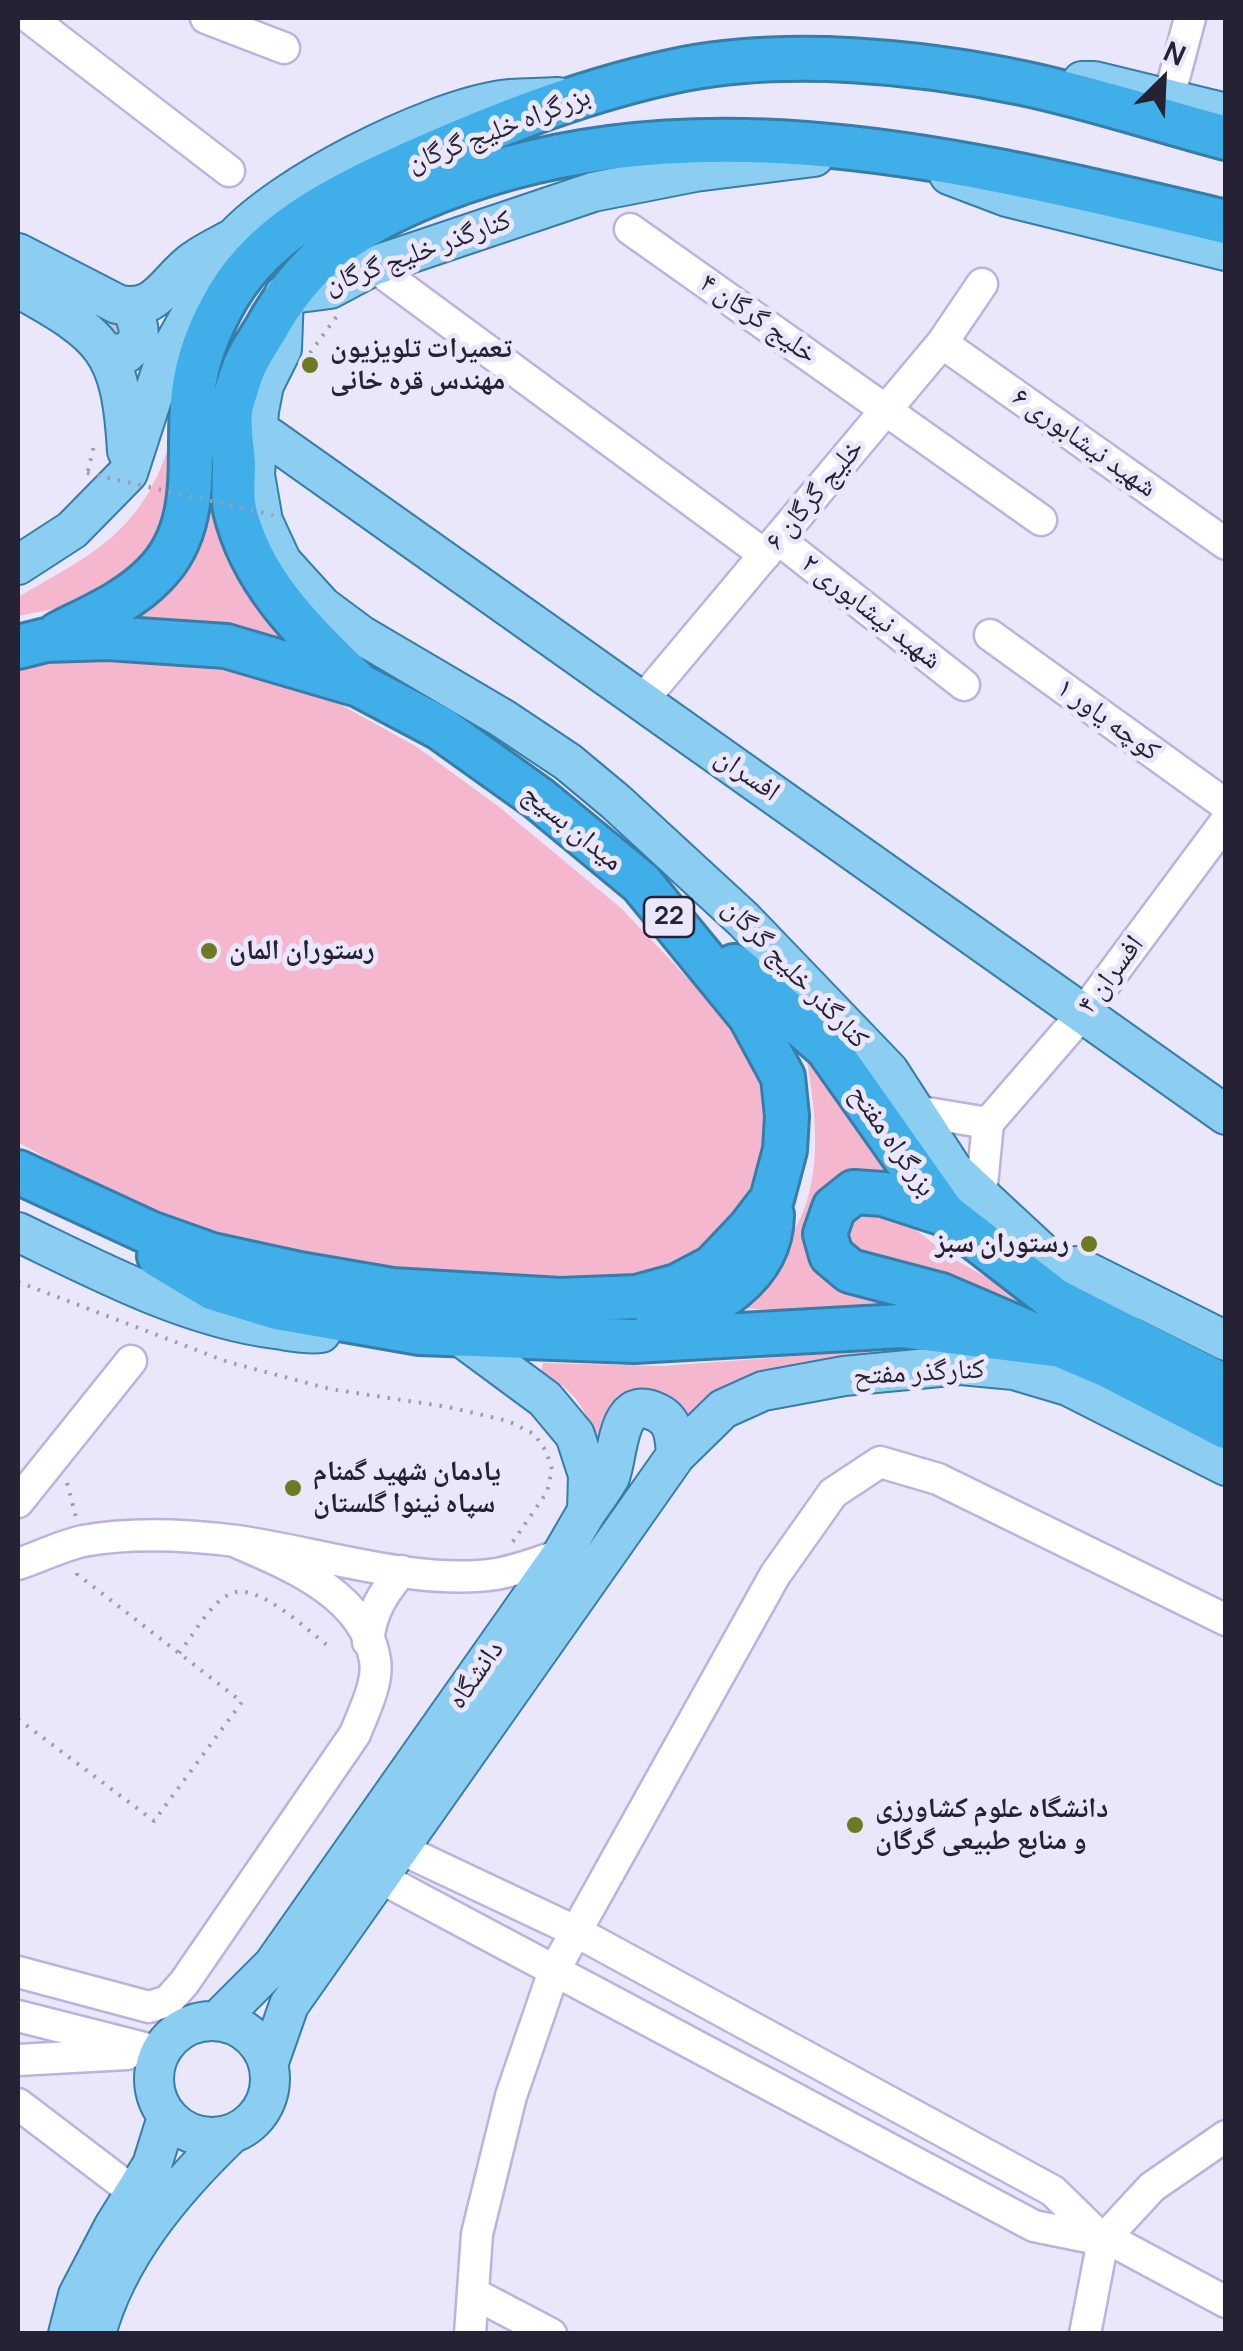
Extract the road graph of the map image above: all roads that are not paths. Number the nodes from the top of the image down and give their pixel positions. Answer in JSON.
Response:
{"nodes":[{"id":1,"x":30,"y":18,"type":"edge"},
{"id":2,"x":206,"y":18,"type":"edge"},
{"id":3,"x":1190,"y":18,"type":"edge"},
{"id":4,"x":284,"y":48,"type":"dead end"},
{"id":5,"x":1022,"y":83,"type":"junction"},
{"id":6,"x":575,"y":96,"type":"junction"},
{"id":7,"x":1169,"y":98,"type":"junction"},
{"id":8,"x":1226,"y":112,"type":"edge"},
{"id":9,"x":1226,"y":138,"type":"edge"},
{"id":10,"x":880,"y":149,"type":"junction"},
{"id":11,"x":229,"y":171,"type":"dead end"},
{"id":12,"x":1226,"y":222,"type":"edge"},
{"id":13,"x":630,"y":230,"type":"dead end"},
{"id":14,"x":232,"y":239,"type":"junction"},
{"id":15,"x":1226,"y":251,"type":"edge"},
{"id":16,"x":18,"y":253,"type":"edge"},
{"id":17,"x":373,"y":266,"type":"junction"},
{"id":18,"x":18,"y":274,"type":"edge"},
{"id":19,"x":982,"y":284,"type":"dead end"},
{"id":20,"x":18,"y":288,"type":"edge"},
{"id":21,"x":284,"y":295,"type":"junction"},
{"id":22,"x":132,"y":308,"type":"junction"},
{"id":23,"x":87,"y":312,"type":"tunnel mouth"},
{"id":24,"x":942,"y":343,"type":"junction"},
{"id":25,"x":107,"y":353,"type":"junction"},
{"id":26,"x":887,"y":409,"type":"junction"},
{"id":27,"x":277,"y":435,"type":"junction"},
{"id":28,"x":128,"y":473,"type":"junction"},
{"id":29,"x":1041,"y":520,"type":"dead end"},
{"id":30,"x":1226,"y":544,"type":"edge"},
{"id":31,"x":771,"y":547,"type":"junction"},
{"id":32,"x":18,"y":565,"type":"edge"},
{"id":33,"x":990,"y":635,"type":"dead end"},
{"id":34,"x":32,"y":644,"type":"edge"},
{"id":35,"x":358,"y":684,"type":"junction"},
{"id":36,"x":964,"y":685,"type":"dead end"},
{"id":37,"x":642,"y":702,"type":"junction"},
{"id":38,"x":1226,"y":805,"type":"edge"},
{"id":39,"x":1226,"y":822,"type":"edge"},
{"id":40,"x":641,"y":883,"type":"junction"},
{"id":41,"x":1084,"y":1012,"type":"junction"},
{"id":42,"x":916,"y":1111,"type":"junction"},
{"id":43,"x":1226,"y":1115,"type":"edge"},
{"id":44,"x":988,"y":1123,"type":"junction"},
{"id":45,"x":29,"y":1178,"type":"edge"},
{"id":46,"x":981,"y":1194,"type":"junction"},
{"id":47,"x":772,"y":1199,"type":"junction"},
{"id":48,"x":944,"y":1214,"type":"junction"},
{"id":49,"x":18,"y":1232,"type":"edge"},
{"id":50,"x":1031,"y":1239,"type":"junction"},
{"id":51,"x":18,"y":1259,"type":"edge"},
{"id":52,"x":86,"y":1265,"type":"junction"},
{"id":53,"x":370,"y":1326,"type":"junction"},
{"id":54,"x":456,"y":1334,"type":"junction"},
{"id":55,"x":634,"y":1341,"type":"junction"},
{"id":56,"x":1226,"y":1342,"type":"edge"},
{"id":57,"x":1139,"y":1344,"type":"junction"},
{"id":58,"x":1053,"y":1345,"type":"junction"},
{"id":59,"x":131,"y":1361,"type":"dead end"},
{"id":60,"x":1226,"y":1387,"type":"edge"},
{"id":61,"x":1226,"y":1428,"type":"edge"},
{"id":62,"x":676,"y":1455,"type":"junction"},
{"id":63,"x":1226,"y":1466,"type":"edge"},
{"id":64,"x":18,"y":1502,"type":"edge"},
{"id":65,"x":587,"y":1510,"type":"junction"},
{"id":66,"x":234,"y":1540,"type":"junction"},
{"id":67,"x":562,"y":1554,"type":"junction"},
{"id":68,"x":18,"y":1564,"type":"edge"},
{"id":69,"x":402,"y":1571,"type":"junction"},
{"id":70,"x":552,"y":1600,"type":"junction"},
{"id":71,"x":1226,"y":1620,"type":"edge"},
{"id":72,"x":368,"y":1642,"type":"junction"},
{"id":73,"x":389,"y":1862,"type":"junction"},
{"id":74,"x":575,"y":1931,"type":"junction"},
{"id":75,"x":554,"y":1971,"type":"junction"},
{"id":76,"x":18,"y":1972,"type":"edge"},
{"id":77,"x":18,"y":2016,"type":"edge"},
{"id":78,"x":217,"y":2020,"type":"junction"},
{"id":79,"x":160,"y":2052,"type":"junction"},
{"id":80,"x":18,"y":2060,"type":"edge"},
{"id":81,"x":268,"y":2062,"type":"junction"},
{"id":82,"x":18,"y":2104,"type":"edge"},
{"id":83,"x":167,"y":2117,"type":"junction"},
{"id":84,"x":230,"y":2135,"type":"junction"},
{"id":85,"x":1226,"y":2136,"type":"edge"},
{"id":86,"x":134,"y":2193,"type":"junction"},
{"id":87,"x":1104,"y":2238,"type":"junction"},
{"id":88,"x":473,"y":2293,"type":"junction"},
{"id":89,"x":1226,"y":2302,"type":"edge"},
{"id":90,"x":68,"y":2334,"type":"edge"},
{"id":91,"x":96,"y":2334,"type":"edge"},
{"id":92,"x":470,"y":2334,"type":"edge"},
{"id":93,"x":550,"y":2334,"type":"edge"},
{"id":94,"x":1085,"y":2334,"type":"edge"}],
"edges":[{"from":1,"to":11,"type":"street"},
{"from":2,"to":4,"type":"street"},
{"from":3,"to":7,"type":"street"},
{"from":5,"to":6,"type":"highway","name":"بزرگراه خلیج گرگان"},
{"from":5,"to":7,"type":"main road"},
{"from":5,"to":9,"type":"highway","name":"بزرگراه خلیج گرگان"},
{"from":6,"to":14,"type":"main road"},
{"from":6,"to":34,"type":"highway","name":"بزرگراه خلیج گرگان"},
{"from":7,"to":8,"type":"main road"},
{"from":10,"to":12,"type":"highway","name":"بزرگراه خلیج گرگان"},
{"from":10,"to":15,"type":"main road","name":"کنارگذر خلیج گرگان"},
{"from":10,"to":17,"type":"main road","name":"کنارگذر خلیج گرگان"},
{"from":10,"to":21,"type":"highway","name":"بزرگراه خلیج گرگان"},
{"from":13,"to":26,"type":"street","name":"خلیج گرگان ۴"},
{"from":14,"to":22,"type":"main road"},
{"from":14,"to":28,"type":"main road"},
{"from":16,"to":22,"type":"main road"},
{"from":17,"to":21,"type":"main road","name":"کنارگذر خلیج گرگان"},
{"from":17,"to":31,"type":"street","name":"شهید نیشابوری ۲"},
{"from":18,"to":23,"type":"main road"},
{"from":19,"to":24,"type":"street","name":"خلیج گرگان ۶"},
{"from":20,"to":25,"type":"main road"},
{"from":21,"to":27,"type":"main road","name":"کنارگذر خلیج گرگان"},
{"from":21,"to":35,"type":"highway","name":"بزرگراه خلیج گرگان"},
{"from":22,"to":25,"type":"main road"},
{"from":24,"to":26,"type":"street","name":"خلیج گرگان ۶"},
{"from":24,"to":30,"type":"street","name":"شهید نیشابوری ۶"},
{"from":25,"to":28,"type":"main road"},
{"from":26,"to":29,"type":"street","name":"خلیج گرگان ۴"},
{"from":26,"to":31,"type":"street","name":"خلیج گرگان ۶"},
{"from":27,"to":37,"type":"main road","name":"افسران"},
{"from":27,"to":42,"type":"main road","name":"کنارگذر خلیج گرگان"},
{"from":28,"to":32,"type":"main road"},
{"from":31,"to":36,"type":"street","name":"شهید نیشابوری ۲"},
{"from":31,"to":37,"type":"street","name":"خلیج گرگان ۶"},
{"from":33,"to":38,"type":"street","name":"کوچه یاور ۱"},
{"from":34,"to":35,"type":"highway","name":"میدان بسیج","number":"22"},
{"from":35,"to":40,"type":"highway","name":"میدان بسیج","number":"22"},
{"from":37,"to":41,"type":"main road","name":"افسران"},
{"from":39,"to":41,"type":"street","name":"افسران ۴"},
{"from":40,"to":47,"type":"highway","name":"میدان بسیج","number":"22"},
{"from":40,"to":48,"type":"highway","name":"بزرگراه مفتح","number":"22"},
{"from":41,"to":43,"type":"main road","name":"افسران"},
{"from":41,"to":44,"type":"street","name":"افسران ۴"},
{"from":42,"to":44,"type":"street"},
{"from":42,"to":46,"type":"main road","name":"کنارگذر خلیج گرگان"},
{"from":44,"to":46,"type":"street"},
{"from":45,"to":47,"type":"highway","name":"میدان بسیج","number":"22"},
{"from":45,"to":53,"type":"highway","number":"22"},
{"from":46,"to":50,"type":"main road","name":"کنارگذر خلیج گرگان"},
{"from":47,"to":55,"type":"highway"},
{"from":48,"to":57,"type":"highway","name":"بزرگراه مفتح","number":"22"},
{"from":48,"to":58,"type":"highway"},
{"from":49,"to":52,"type":"main road"},
{"from":50,"to":56,"type":"main road"},
{"from":50,"to":57,"type":"main road"},
{"from":51,"to":52,"type":"main road"},
{"from":52,"to":53,"type":"main road"},
{"from":53,"to":54,"type":"highway","number":"22"},
{"from":54,"to":55,"type":"highway","number":"22"},
{"from":54,"to":65,"type":"main road"},
{"from":55,"to":58,"type":"highway","number":"22"},
{"from":57,"to":60,"type":"highway","name":"بزرگراه مفتح","number":"22"},
{"from":58,"to":61,"type":"highway","number":"22"},
{"from":59,"to":64,"type":"street"},
{"from":62,"to":63,"type":"main road","name":"کنارگذر مفتح"},
{"from":62,"to":65,"type":"main road","name":"دانشگاه"},
{"from":62,"to":70,"type":"main road","name":"دانشگاه"},
{"from":65,"to":67,"type":"main road","name":"دانشگاه"},
{"from":66,"to":68,"type":"street"},
{"from":66,"to":69,"type":"street"},
{"from":66,"to":72,"type":"street"},
{"from":67,"to":69,"type":"street"},
{"from":67,"to":70,"type":"main road","name":"دانشگاه"},
{"from":69,"to":72,"type":"street"},
{"from":70,"to":73,"type":"main road","name":"دانشگاه"},
{"from":70,"to":78,"type":"main road","name":"دانشگاه"},
{"from":71,"to":74,"type":"street"},
{"from":72,"to":76,"type":"street"},
{"from":73,"to":74,"type":"street"},
{"from":73,"to":75,"type":"street"},
{"from":73,"to":81,"type":"main road","name":"دانشگاه"},
{"from":74,"to":75,"type":"street"},
{"from":74,"to":87,"type":"street"},
{"from":75,"to":87,"type":"street"},
{"from":75,"to":88,"type":"street"},
{"from":77,"to":79,"type":"street"},
{"from":78,"to":79,"type":"main road"},
{"from":78,"to":81,"type":"main road"},
{"from":79,"to":80,"type":"street"},
{"from":79,"to":83,"type":"main road"},
{"from":81,"to":84,"type":"main road"},
{"from":82,"to":86,"type":"street"},
{"from":83,"to":84,"type":"main road"},
{"from":83,"to":86,"type":"main road"},
{"from":84,"to":91,"type":"main road"},
{"from":85,"to":87,"type":"street"},
{"from":86,"to":90,"type":"main road"},
{"from":87,"to":89,"type":"street"},
{"from":87,"to":94,"type":"street"},
{"from":88,"to":92,"type":"street"},
{"from":88,"to":93,"type":"street"}]}
